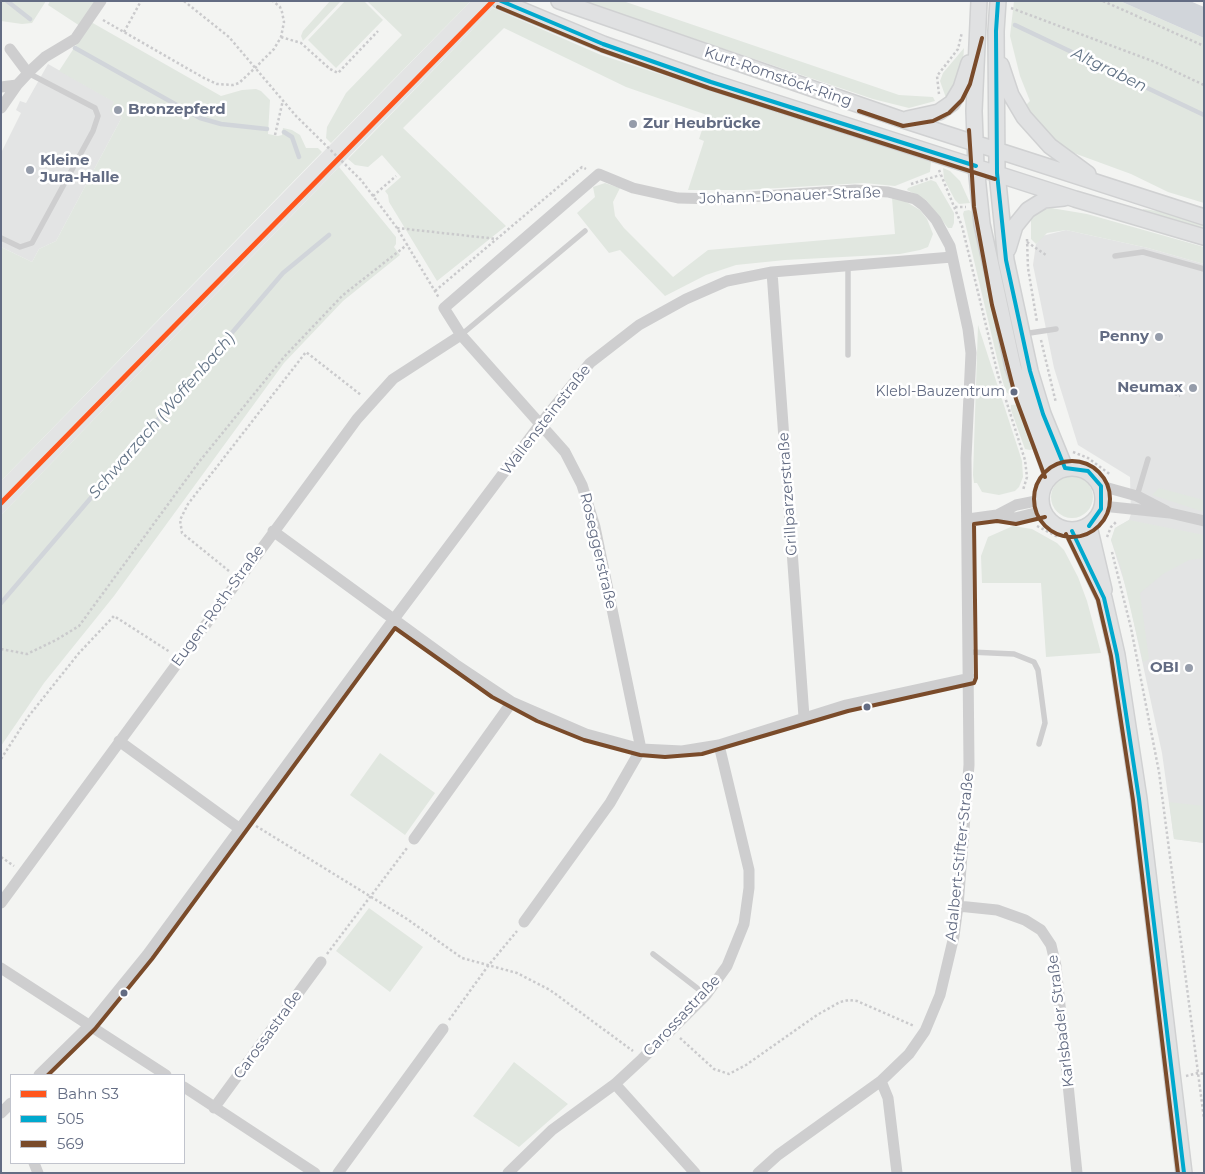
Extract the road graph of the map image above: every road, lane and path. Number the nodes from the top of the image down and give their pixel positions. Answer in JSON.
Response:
{"nodes":[{"id":1,"x":100,"y":1,"type":"edge"},
{"id":2,"x":141,"y":1,"type":"edge"},
{"id":3,"x":184,"y":1,"type":"edge"},
{"id":4,"x":273,"y":1,"type":"edge"},
{"id":5,"x":500,"y":1,"type":"edge"},
{"id":6,"x":559,"y":1,"type":"edge"},
{"id":7,"x":979,"y":1,"type":"edge"},
{"id":8,"x":1103,"y":1,"type":"edge"},
{"id":9,"x":998,"y":2,"type":"edge"},
{"id":10,"x":93,"y":15,"type":"junction"},
{"id":11,"x":378,"y":31,"type":"dead end"},
{"id":12,"x":996,"y":31,"type":"junction"},
{"id":13,"x":124,"y":32,"type":"junction"},
{"id":14,"x":969,"y":33,"type":"junction"},
{"id":15,"x":281,"y":37,"type":"junction"},
{"id":16,"x":1204,"y":46,"type":"edge"},
{"id":17,"x":10,"y":49,"type":"dead end"},
{"id":18,"x":255,"y":68,"type":"junction"},
{"id":19,"x":28,"y":73,"type":"junction"},
{"id":20,"x":17,"y":85,"type":"junction"},
{"id":21,"x":1204,"y":85,"type":"edge"},
{"id":22,"x":1,"y":87,"type":"edge"},
{"id":23,"x":283,"y":100,"type":"junction"},
{"id":24,"x":1,"y":108,"type":"edge"},
{"id":25,"x":946,"y":108,"type":"junction"},
{"id":26,"x":903,"y":120,"type":"junction"},
{"id":27,"x":275,"y":134,"type":"dead end"},
{"id":28,"x":975,"y":143,"type":"junction"},
{"id":29,"x":997,"y":150,"type":"junction"},
{"id":30,"x":976,"y":166,"type":"junction"},
{"id":31,"x":997,"y":173,"type":"junction"},
{"id":32,"x":599,"y":174,"type":"junction"},
{"id":33,"x":940,"y":174,"type":"dead end"},
{"id":34,"x":396,"y":176,"type":"dead end"},
{"id":35,"x":1111,"y":187,"type":"junction"},
{"id":36,"x":888,"y":192,"type":"junction"},
{"id":37,"x":373,"y":196,"type":"junction"},
{"id":38,"x":1075,"y":199,"type":"junction"},
{"id":39,"x":1022,"y":215,"type":"junction"},
{"id":40,"x":1204,"y":217,"type":"edge"},
{"id":41,"x":962,"y":226,"type":"dead end"},
{"id":42,"x":397,"y":228,"type":"junction"},
{"id":43,"x":585,"y":231,"type":"dead end"},
{"id":44,"x":1204,"y":237,"type":"edge"},
{"id":45,"x":1,"y":238,"type":"edge"},
{"id":46,"x":498,"y":239,"type":"junction"},
{"id":47,"x":1027,"y":242,"type":"junction"},
{"id":48,"x":408,"y":244,"type":"junction"},
{"id":49,"x":1046,"y":255,"type":"dead end"},
{"id":50,"x":952,"y":256,"type":"junction"},
{"id":51,"x":1115,"y":256,"type":"dead end"},
{"id":52,"x":1006,"y":260,"type":"junction"},
{"id":53,"x":848,"y":265,"type":"junction"},
{"id":54,"x":1204,"y":269,"type":"edge"},
{"id":55,"x":772,"y":272,"type":"junction"},
{"id":56,"x":435,"y":290,"type":"junction"},
{"id":57,"x":444,"y":308,"type":"junction"},
{"id":58,"x":1056,"y":330,"type":"dead end"},
{"id":59,"x":1039,"y":332,"type":"junction"},
{"id":60,"x":462,"y":335,"type":"junction"},
{"id":61,"x":1021,"y":335,"type":"junction"},
{"id":62,"x":848,"y":355,"type":"dead end"},
{"id":63,"x":1170,"y":392,"type":"dead end"},
{"id":64,"x":1180,"y":396,"type":"dead end"},
{"id":65,"x":370,"y":402,"type":"junction"},
{"id":66,"x":1058,"y":408,"type":"dead end"},
{"id":67,"x":541,"y":423,"type":"junction"},
{"id":68,"x":1070,"y":449,"type":"dead end"},
{"id":69,"x":1148,"y":459,"type":"dead end"},
{"id":70,"x":1065,"y":468,"type":"junction"},
{"id":71,"x":1051,"y":475,"type":"junction"},
{"id":72,"x":1114,"y":478,"type":"dead end"},
{"id":73,"x":1101,"y":486,"type":"junction"},
{"id":74,"x":1020,"y":494,"type":"dead end"},
{"id":75,"x":1136,"y":496,"type":"junction"},
{"id":76,"x":1042,"y":506,"type":"junction"},
{"id":77,"x":1102,"y":506,"type":"junction"},
{"id":78,"x":1170,"y":513,"type":"junction"},
{"id":79,"x":968,"y":519,"type":"junction"},
{"id":80,"x":1120,"y":519,"type":"dead end"},
{"id":81,"x":1204,"y":521,"type":"edge"},
{"id":82,"x":1034,"y":524,"type":"dead end"},
{"id":83,"x":1090,"y":526,"type":"junction"},
{"id":84,"x":273,"y":531,"type":"junction"},
{"id":85,"x":1067,"y":535,"type":"junction"},
{"id":86,"x":1108,"y":540,"type":"dead end"},
{"id":87,"x":1111,"y":550,"type":"dead end"},
{"id":88,"x":238,"y":578,"type":"junction"},
{"id":89,"x":1104,"y":598,"type":"junction"},
{"id":90,"x":394,"y":619,"type":"junction"},
{"id":91,"x":1,"y":649,"type":"edge"},
{"id":92,"x":970,"y":652,"type":"junction"},
{"id":93,"x":180,"y":658,"type":"junction"},
{"id":94,"x":970,"y":678,"type":"junction"},
{"id":95,"x":512,"y":702,"type":"junction"},
{"id":96,"x":804,"y":717,"type":"junction"},
{"id":97,"x":119,"y":741,"type":"junction"},
{"id":98,"x":1039,"y":744,"type":"dead end"},
{"id":99,"x":719,"y":745,"type":"junction"},
{"id":100,"x":642,"y":749,"type":"junction"},
{"id":101,"x":1,"y":759,"type":"edge"},
{"id":102,"x":243,"y":825,"type":"junction"},
{"id":103,"x":414,"y":839,"type":"joint"},
{"id":104,"x":370,"y":896,"type":"junction"},
{"id":105,"x":2,"y":899,"type":"edge"},
{"id":106,"x":958,"y":906,"type":"junction"},
{"id":107,"x":524,"y":922,"type":"joint"},
{"id":108,"x":653,"y":954,"type":"dead end"},
{"id":109,"x":321,"y":962,"type":"joint"},
{"id":110,"x":488,"y":966,"type":"junction"},
{"id":111,"x":1,"y":968,"type":"edge"},
{"id":112,"x":706,"y":994,"type":"junction"},
{"id":113,"x":90,"y":1025,"type":"junction"},
{"id":114,"x":443,"y":1029,"type":"joint"},
{"id":115,"x":672,"y":1030,"type":"junction"},
{"id":116,"x":925,"y":1031,"type":"junction"},
{"id":117,"x":642,"y":1059,"type":"junction"},
{"id":118,"x":1198,"y":1073,"type":"junction"},
{"id":119,"x":40,"y":1074,"type":"edge"},
{"id":120,"x":164,"y":1074,"type":"edge"},
{"id":121,"x":1204,"y":1074,"type":"edge"},
{"id":122,"x":881,"y":1081,"type":"junction"},
{"id":123,"x":615,"y":1084,"type":"junction"},
{"id":124,"x":185,"y":1088,"type":"edge"},
{"id":125,"x":214,"y":1108,"type":"junction"},
{"id":126,"x":1204,"y":1118,"type":"edge"},
{"id":127,"x":315,"y":1173,"type":"edge"},
{"id":128,"x":338,"y":1173,"type":"edge"},
{"id":129,"x":508,"y":1173,"type":"edge"},
{"id":130,"x":695,"y":1173,"type":"edge"},
{"id":131,"x":758,"y":1173,"type":"edge"},
{"id":132,"x":897,"y":1173,"type":"edge"},
{"id":133,"x":1077,"y":1173,"type":"edge"},
{"id":134,"x":1184,"y":1173,"type":"edge"}],
"edges":[{"from":1,"to":10,"type":"street"},
{"from":2,"to":13,"type":"path"},
{"from":3,"to":18,"type":"path"},
{"from":4,"to":15,"type":"path"},
{"from":5,"to":30,"type":"main road","name":"Kurt-Romstöck-Ring"},
{"from":6,"to":26,"type":"main road","name":"Kurt-Romstöck-Ring"},
{"from":7,"to":14,"type":"main road"},
{"from":8,"to":16,"type":"path"},
{"from":9,"to":12,"type":"main road"},
{"from":9,"to":21,"type":"path"},
{"from":10,"to":13,"type":"path"},
{"from":10,"to":19,"type":"street"},
{"from":11,"to":15,"type":"path"},
{"from":12,"to":29,"type":"main road"},
{"from":12,"to":35,"type":"main road"},
{"from":13,"to":18,"type":"path"},
{"from":14,"to":25,"type":"main road"},
{"from":14,"to":25,"type":"path"},
{"from":14,"to":28,"type":"main road"},
{"from":15,"to":18,"type":"path"},
{"from":17,"to":19,"type":"street"},
{"from":18,"to":23,"type":"path"},
{"from":19,"to":20,"type":"street"},
{"from":19,"to":45,"type":"lane"},
{"from":20,"to":22,"type":"street"},
{"from":20,"to":24,"type":"street"},
{"from":23,"to":27,"type":"path"},
{"from":23,"to":37,"type":"path"},
{"from":25,"to":26,"type":"main road"},
{"from":26,"to":28,"type":"main road","name":"Kurt-Romstöck-Ring"},
{"from":28,"to":29,"type":"main road","name":"Kurt-Romstöck-Ring"},
{"from":28,"to":30,"type":"main road"},
{"from":29,"to":31,"type":"main road"},
{"from":29,"to":35,"type":"main road","name":"Kurt-Romstöck-Ring"},
{"from":30,"to":31,"type":"main road","name":"Kurt-Romstöck-Ring"},
{"from":30,"to":71,"type":"main road"},
{"from":31,"to":38,"type":"main road","name":"Kurt-Romstöck-Ring"},
{"from":31,"to":52,"type":"main road"},
{"from":32,"to":36,"type":"street","name":"Johann-Donauer-Straße"},
{"from":32,"to":46,"type":"path"},
{"from":32,"to":57,"type":"street"},
{"from":33,"to":36,"type":"path"},
{"from":34,"to":37,"type":"path"},
{"from":35,"to":40,"type":"main road"},
{"from":36,"to":50,"type":"street","name":"Johann-Donauer-Straße"},
{"from":37,"to":42,"type":"path"},
{"from":38,"to":39,"type":"main road"},
{"from":38,"to":44,"type":"main road"},
{"from":39,"to":47,"type":"path"},
{"from":39,"to":52,"type":"main road"},
{"from":41,"to":74,"type":"path"},
{"from":42,"to":46,"type":"path"},
{"from":42,"to":48,"type":"path"},
{"from":43,"to":60,"type":"lane"},
{"from":46,"to":56,"type":"path"},
{"from":47,"to":49,"type":"path"},
{"from":47,"to":59,"type":"path"},
{"from":48,"to":56,"type":"path"},
{"from":48,"to":91,"type":"path"},
{"from":50,"to":53,"type":"street","name":"Wallensteinstraße"},
{"from":50,"to":79,"type":"street","name":"Adalbert-Stifter-Straße"},
{"from":51,"to":54,"type":"lane"},
{"from":52,"to":61,"type":"main road"},
{"from":53,"to":55,"type":"street","name":"Wallensteinstraße"},
{"from":53,"to":62,"type":"lane"},
{"from":55,"to":67,"type":"street","name":"Wallensteinstraße"},
{"from":55,"to":96,"type":"street","name":"Grillparzerstraße"},
{"from":56,"to":57,"type":"path"},
{"from":57,"to":60,"type":"street","name":"Roseggerstraße"},
{"from":58,"to":59,"type":"lane"},
{"from":59,"to":61,"type":"lane"},
{"from":59,"to":66,"type":"path"},
{"from":60,"to":65,"type":"street","name":"Eugen-Roth-Straße"},
{"from":60,"to":67,"type":"street","name":"Roseggerstraße"},
{"from":61,"to":70,"type":"main road"},
{"from":63,"to":64,"type":"path"},
{"from":65,"to":84,"type":"street","name":"Eugen-Roth-Straße"},
{"from":65,"to":88,"type":"path"},
{"from":67,"to":90,"type":"street","name":"Wallensteinstraße"},
{"from":67,"to":100,"type":"street","name":"Roseggerstraße"},
{"from":68,"to":72,"type":"path"},
{"from":69,"to":75,"type":"lane"},
{"from":70,"to":71,"type":"main road"},
{"from":70,"to":73,"type":"main road"},
{"from":71,"to":76,"type":"main road"},
{"from":73,"to":75,"type":"street"},
{"from":73,"to":77,"type":"main road"},
{"from":75,"to":78,"type":"street"},
{"from":76,"to":79,"type":"street"},
{"from":76,"to":85,"type":"main road"},
{"from":77,"to":78,"type":"street"},
{"from":77,"to":83,"type":"main road"},
{"from":78,"to":81,"type":"street"},
{"from":79,"to":92,"type":"street","name":"Adalbert-Stifter-Straße"},
{"from":80,"to":86,"type":"path"},
{"from":82,"to":85,"type":"path"},
{"from":83,"to":85,"type":"main road"},
{"from":83,"to":89,"type":"main road"},
{"from":84,"to":88,"type":"street","name":"Eugen-Roth-Straße"},
{"from":84,"to":90,"type":"street"},
{"from":85,"to":89,"type":"main road"},
{"from":87,"to":118,"type":"path"},
{"from":88,"to":93,"type":"street","name":"Eugen-Roth-Straße"},
{"from":89,"to":134,"type":"main road"},
{"from":90,"to":95,"type":"street"},
{"from":90,"to":102,"type":"street","name":"Wallensteinstraße"},
{"from":92,"to":94,"type":"street","name":"Adalbert-Stifter-Straße"},
{"from":92,"to":98,"type":"lane"},
{"from":93,"to":97,"type":"street","name":"Eugen-Roth-Straße"},
{"from":93,"to":101,"type":"path"},
{"from":94,"to":96,"type":"street"},
{"from":94,"to":106,"type":"street","name":"Adalbert-Stifter-Straße"},
{"from":95,"to":100,"type":"street"},
{"from":95,"to":103,"type":"street"},
{"from":96,"to":99,"type":"street"},
{"from":97,"to":102,"type":"street"},
{"from":97,"to":105,"type":"street","name":"Eugen-Roth-Straße"},
{"from":99,"to":100,"type":"street"},
{"from":99,"to":112,"type":"street","name":"Carossastraße"},
{"from":100,"to":107,"type":"street"},
{"from":102,"to":104,"type":"path"},
{"from":102,"to":113,"type":"street","name":"Wallensteinstraße"},
{"from":103,"to":104,"type":"path"},
{"from":104,"to":109,"type":"path"},
{"from":104,"to":110,"type":"path"},
{"from":106,"to":116,"type":"street","name":"Adalbert-Stifter-Straße"},
{"from":106,"to":133,"type":"street","name":"Karlsbader Straße"},
{"from":107,"to":110,"type":"path"},
{"from":108,"to":112,"type":"lane"},
{"from":109,"to":125,"type":"street","name":"Carossastraße"},
{"from":110,"to":114,"type":"path"},
{"from":110,"to":117,"type":"path"},
{"from":111,"to":113,"type":"street"},
{"from":112,"to":115,"type":"street","name":"Carossastraße"},
{"from":113,"to":119,"type":"street","name":"Wallensteinstraße"},
{"from":113,"to":120,"type":"street"},
{"from":114,"to":128,"type":"street"},
{"from":115,"to":116,"type":"path"},
{"from":115,"to":117,"type":"street","name":"Carossastraße"},
{"from":116,"to":122,"type":"street","name":"Adalbert-Stifter-Straße"},
{"from":117,"to":123,"type":"street","name":"Carossastraße"},
{"from":118,"to":121,"type":"path"},
{"from":118,"to":126,"type":"path"},
{"from":122,"to":131,"type":"street","name":"Adalbert-Stifter-Straße"},
{"from":122,"to":132,"type":"street"},
{"from":123,"to":129,"type":"street","name":"Carossastraße"},
{"from":123,"to":130,"type":"street"},
{"from":124,"to":125,"type":"street"},
{"from":125,"to":127,"type":"street"}]}
